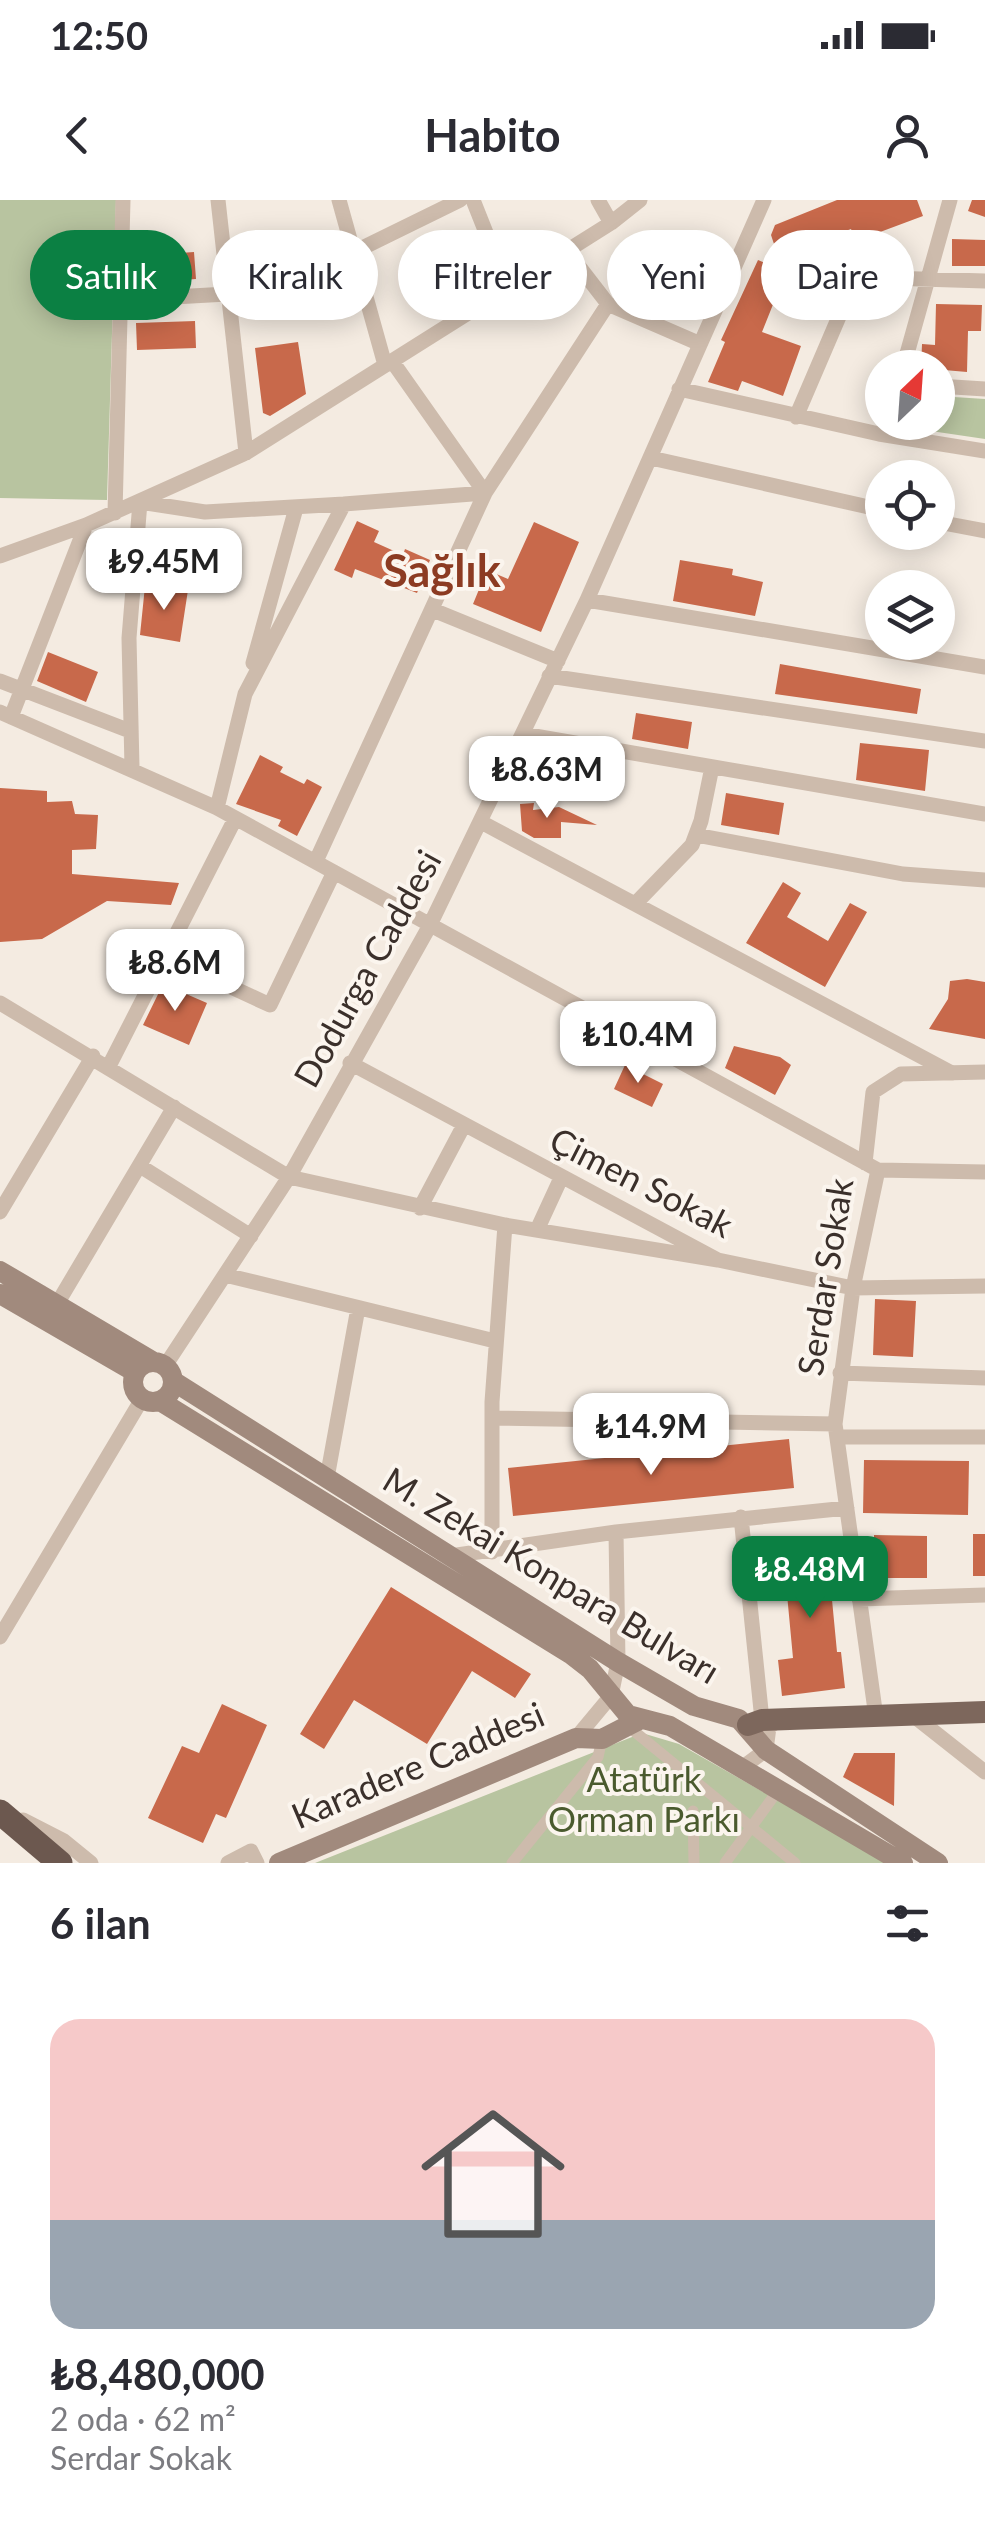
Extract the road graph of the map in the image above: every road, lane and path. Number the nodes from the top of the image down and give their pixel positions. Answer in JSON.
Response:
{"nodes":[{"id":1,"x":123,"y":200,"type":"edge"},
{"id":2,"x":218,"y":200,"type":"edge"},
{"id":3,"x":339,"y":200,"type":"edge"},
{"id":4,"x":460,"y":200,"type":"edge"},
{"id":5,"x":473,"y":200,"type":"edge"},
{"id":6,"x":598,"y":200,"type":"edge"},
{"id":7,"x":640,"y":200,"type":"edge"},
{"id":8,"x":764,"y":200,"type":"edge"},
{"id":9,"x":950,"y":200,"type":"edge"},
{"id":10,"x":611,"y":223,"type":"junction"},
{"id":11,"x":122,"y":230,"type":"edge"},
{"id":12,"x":221,"y":230,"type":"edge"},
{"id":13,"x":348,"y":230,"type":"edge"},
{"id":14,"x":485,"y":230,"type":"edge"},
{"id":15,"x":587,"y":238,"type":"edge"},
{"id":16,"x":378,"y":240,"type":"edge"},
{"id":17,"x":587,"y":276,"type":"edge"},
{"id":18,"x":930,"y":278,"type":"junction"},
{"id":19,"x":985,"y":280,"type":"edge"},
{"id":20,"x":607,"y":303,"type":"edge"},
{"id":21,"x":607,"y":306,"type":"edge"},
{"id":22,"x":120,"y":320,"type":"edge"},
{"id":23,"x":231,"y":320,"type":"edge"},
{"id":24,"x":375,"y":320,"type":"edge"},
{"id":25,"x":457,"y":320,"type":"edge"},
{"id":26,"x":645,"y":320,"type":"edge"},
{"id":27,"x":698,"y":343,"type":"junction"},
{"id":28,"x":908,"y":350,"type":"edge"},
{"id":29,"x":388,"y":363,"type":"junction"},
{"id":30,"x":955,"y":387,"type":"edge"},
{"id":31,"x":985,"y":389,"type":"edge"},
{"id":32,"x":679,"y":390,"type":"junction"},
{"id":33,"x":796,"y":417,"type":"junction"},
{"id":34,"x":865,"y":426,"type":"edge"},
{"id":35,"x":936,"y":440,"type":"edge"},
{"id":36,"x":985,"y":451,"type":"edge"},
{"id":37,"x":246,"y":453,"type":"junction"},
{"id":38,"x":650,"y":458,"type":"junction"},
{"id":39,"x":485,"y":493,"type":"junction"},
{"id":40,"x":140,"y":502,"type":"junction"},
{"id":41,"x":344,"y":504,"type":"junction"},
{"id":42,"x":865,"y":506,"type":"edge"},
{"id":43,"x":296,"y":508,"type":"junction"},
{"id":44,"x":115,"y":513,"type":"junction"},
{"id":45,"x":86,"y":525,"type":"junction"},
{"id":46,"x":955,"y":525,"type":"edge"},
{"id":47,"x":985,"y":531,"type":"edge"},
{"id":48,"x":5,"y":557,"type":"edge"},
{"id":49,"x":587,"y":600,"type":"junction"},
{"id":50,"x":433,"y":610,"type":"junction"},
{"id":51,"x":985,"y":667,"type":"edge"},
{"id":52,"x":553,"y":668,"type":"junction"},
{"id":53,"x":0,"y":681,"type":"edge"},
{"id":54,"x":21,"y":689,"type":"junction"},
{"id":55,"x":245,"y":694,"type":"junction"},
{"id":56,"x":5,"y":714,"type":"edge"},
{"id":57,"x":130,"y":731,"type":"junction"},
{"id":58,"x":523,"y":734,"type":"junction"},
{"id":59,"x":985,"y":742,"type":"edge"},
{"id":60,"x":712,"y":767,"type":"junction"},
{"id":61,"x":132,"y":768,"type":"junction"},
{"id":62,"x":216,"y":808,"type":"junction"},
{"id":63,"x":985,"y":814,"type":"edge"},
{"id":64,"x":235,"y":819,"type":"junction"},
{"id":65,"x":481,"y":822,"type":"junction"},
{"id":66,"x":696,"y":835,"type":"junction"},
{"id":67,"x":316,"y":861,"type":"junction"},
{"id":68,"x":334,"y":872,"type":"junction"},
{"id":69,"x":985,"y":880,"type":"edge"},
{"id":70,"x":636,"y":903,"type":"junction"},
{"id":71,"x":429,"y":927,"type":"junction"},
{"id":72,"x":166,"y":957,"type":"junction"},
{"id":73,"x":0,"y":1003,"type":"edge"},
{"id":74,"x":93,"y":1056,"type":"junction"},
{"id":75,"x":350,"y":1064,"type":"junction"},
{"id":76,"x":109,"y":1066,"type":"junction"},
{"id":77,"x":985,"y":1072,"type":"edge"},
{"id":78,"x":952,"y":1073,"type":"junction"},
{"id":79,"x":174,"y":1107,"type":"junction"},
{"id":80,"x":464,"y":1125,"type":"junction"},
{"id":81,"x":140,"y":1166,"type":"junction"},
{"id":82,"x":872,"y":1166,"type":"junction"},
{"id":83,"x":985,"y":1172,"type":"edge"},
{"id":84,"x":288,"y":1177,"type":"junction"},
{"id":85,"x":561,"y":1178,"type":"junction"},
{"id":86,"x":420,"y":1208,"type":"junction"},
{"id":87,"x":0,"y":1212,"type":"edge"},
{"id":88,"x":504,"y":1224,"type":"junction"},
{"id":89,"x":537,"y":1230,"type":"junction"},
{"id":90,"x":251,"y":1236,"type":"junction"},
{"id":91,"x":718,"y":1260,"type":"junction"},
{"id":92,"x":0,"y":1271,"type":"edge"},
{"id":93,"x":225,"y":1275,"type":"junction"},
{"id":94,"x":985,"y":1286,"type":"edge"},
{"id":95,"x":853,"y":1288,"type":"junction"},
{"id":96,"x":0,"y":1294,"type":"edge"},
{"id":97,"x":57,"y":1304,"type":"junction"},
{"id":98,"x":358,"y":1308,"type":"junction"},
{"id":99,"x":495,"y":1341,"type":"junction"},
{"id":100,"x":157,"y":1370,"type":"junction"},
{"id":101,"x":840,"y":1373,"type":"junction"},
{"id":102,"x":985,"y":1378,"type":"edge"},
{"id":103,"x":151,"y":1400,"type":"junction"},
{"id":104,"x":492,"y":1418,"type":"junction"},
{"id":105,"x":836,"y":1431,"type":"junction"},
{"id":106,"x":985,"y":1437,"type":"edge"},
{"id":107,"x":326,"y":1478,"type":"junction"},
{"id":108,"x":847,"y":1508,"type":"junction"},
{"id":109,"x":741,"y":1517,"type":"junction"},
{"id":110,"x":616,"y":1532,"type":"junction"},
{"id":111,"x":492,"y":1552,"type":"junction"},
{"id":112,"x":450,"y":1556,"type":"junction"},
{"id":113,"x":985,"y":1596,"type":"edge"},
{"id":114,"x":859,"y":1599,"type":"junction"},
{"id":115,"x":0,"y":1636,"type":"edge"},
{"id":116,"x":618,"y":1662,"type":"junction"},
{"id":117,"x":612,"y":1696,"type":"junction"},
{"id":118,"x":985,"y":1712,"type":"edge"},
{"id":119,"x":914,"y":1716,"type":"junction"},
{"id":120,"x":876,"y":1717,"type":"junction"},
{"id":121,"x":763,"y":1722,"type":"junction"},
{"id":122,"x":635,"y":1723,"type":"junction"},
{"id":123,"x":576,"y":1738,"type":"junction"},
{"id":124,"x":602,"y":1739,"type":"junction"},
{"id":125,"x":766,"y":1750,"type":"junction"},
{"id":126,"x":742,"y":1767,"type":"junction"},
{"id":127,"x":985,"y":1772,"type":"edge"},
{"id":128,"x":778,"y":1789,"type":"junction"},
{"id":129,"x":0,"y":1810,"type":"edge"},
{"id":130,"x":693,"y":1810,"type":"dead end"},
{"id":131,"x":752,"y":1827,"type":"junction"},
{"id":132,"x":60,"y":1863,"type":"edge"},
{"id":133,"x":91,"y":1863,"type":"edge"},
{"id":134,"x":228,"y":1863,"type":"edge"},
{"id":135,"x":257,"y":1863,"type":"edge"},
{"id":136,"x":279,"y":1863,"type":"edge"},
{"id":137,"x":512,"y":1863,"type":"edge"},
{"id":138,"x":694,"y":1863,"type":"edge"},
{"id":139,"x":725,"y":1863,"type":"edge"},
{"id":140,"x":796,"y":1863,"type":"edge"},
{"id":141,"x":903,"y":1863,"type":"edge"},
{"id":142,"x":938,"y":1863,"type":"edge"}],
"edges":[{"from":1,"to":11,"type":"street"},
{"from":2,"to":12,"type":"street"},
{"from":3,"to":13,"type":"street"},
{"from":4,"to":16,"type":"street"},
{"from":5,"to":14,"type":"street"},
{"from":6,"to":10,"type":"street"},
{"from":7,"to":10,"type":"street"},
{"from":8,"to":27,"type":"street","name":"Dodurga Caddesi"},
{"from":9,"to":18,"type":"street"},
{"from":10,"to":15,"type":"street"},
{"from":17,"to":20,"type":"street"},
{"from":18,"to":19,"type":"street"},
{"from":18,"to":28,"type":"street"},
{"from":18,"to":33,"type":"street"},
{"from":21,"to":39,"type":"street"},
{"from":22,"to":44,"type":"street"},
{"from":23,"to":37,"type":"street"},
{"from":24,"to":29,"type":"street"},
{"from":25,"to":29,"type":"street"},
{"from":26,"to":27,"type":"street"},
{"from":27,"to":32,"type":"street","name":"Dodurga Caddesi"},
{"from":29,"to":37,"type":"street"},
{"from":29,"to":39,"type":"street"},
{"from":30,"to":31,"type":"street"},
{"from":32,"to":33,"type":"street"},
{"from":32,"to":38,"type":"street","name":"Dodurga Caddesi"},
{"from":33,"to":34,"type":"street"},
{"from":35,"to":36,"type":"street"},
{"from":37,"to":40,"type":"street"},
{"from":38,"to":42,"type":"street"},
{"from":38,"to":49,"type":"street","name":"Dodurga Caddesi"},
{"from":39,"to":41,"type":"street"},
{"from":39,"to":50,"type":"street"},
{"from":40,"to":43,"type":"street"},
{"from":40,"to":44,"type":"street"},
{"from":40,"to":57,"type":"street"},
{"from":41,"to":43,"type":"street"},
{"from":41,"to":55,"type":"street"},
{"from":43,"to":55,"type":"street"},
{"from":44,"to":45,"type":"street"},
{"from":45,"to":48,"type":"street"},
{"from":45,"to":54,"type":"street"},
{"from":46,"to":47,"type":"street"},
{"from":49,"to":51,"type":"street"},
{"from":49,"to":52,"type":"street","name":"Dodurga Caddesi"},
{"from":50,"to":52,"type":"street"},
{"from":50,"to":67,"type":"street"},
{"from":52,"to":58,"type":"street","name":"Dodurga Caddesi"},
{"from":52,"to":59,"type":"street"},
{"from":53,"to":54,"type":"street"},
{"from":54,"to":56,"type":"street"},
{"from":54,"to":57,"type":"street"},
{"from":55,"to":62,"type":"street"},
{"from":56,"to":61,"type":"street","name":"Serdar Sokak"},
{"from":57,"to":61,"type":"street"},
{"from":58,"to":60,"type":"street"},
{"from":58,"to":65,"type":"street","name":"Dodurga Caddesi"},
{"from":60,"to":63,"type":"street"},
{"from":60,"to":66,"type":"street"},
{"from":61,"to":62,"type":"street","name":"Serdar Sokak"},
{"from":62,"to":64,"type":"street","name":"Serdar Sokak"},
{"from":64,"to":67,"type":"street","name":"Serdar Sokak"},
{"from":64,"to":72,"type":"street"},
{"from":65,"to":70,"type":"street"},
{"from":65,"to":71,"type":"street","name":"Dodurga Caddesi"},
{"from":66,"to":69,"type":"street"},
{"from":66,"to":70,"type":"street"},
{"from":67,"to":68,"type":"street","name":"Serdar Sokak"},
{"from":68,"to":71,"type":"street","name":"Serdar Sokak"},
{"from":68,"to":72,"type":"street"},
{"from":70,"to":78,"type":"street"},
{"from":71,"to":75,"type":"street","name":"Dodurga Caddesi"},
{"from":71,"to":82,"type":"street","name":"Serdar Sokak"},
{"from":72,"to":76,"type":"street"},
{"from":73,"to":74,"type":"street"},
{"from":74,"to":76,"type":"street"},
{"from":74,"to":87,"type":"street"},
{"from":75,"to":80,"type":"street","name":"Çimen Sokak"},
{"from":75,"to":84,"type":"street","name":"Dodurga Caddesi"},
{"from":76,"to":79,"type":"street"},
{"from":77,"to":78,"type":"street"},
{"from":78,"to":82,"type":"street"},
{"from":79,"to":81,"type":"street"},
{"from":79,"to":84,"type":"street"},
{"from":80,"to":85,"type":"street","name":"Çimen Sokak"},
{"from":80,"to":86,"type":"street"},
{"from":81,"to":90,"type":"street"},
{"from":81,"to":97,"type":"street"},
{"from":82,"to":83,"type":"street"},
{"from":82,"to":95,"type":"street","name":"Serdar Sokak"},
{"from":84,"to":86,"type":"street"},
{"from":84,"to":90,"type":"street","name":"Dodurga Caddesi"},
{"from":85,"to":89,"type":"street"},
{"from":85,"to":91,"type":"street","name":"Çimen Sokak"},
{"from":86,"to":88,"type":"street"},
{"from":88,"to":89,"type":"street"},
{"from":88,"to":99,"type":"street"},
{"from":89,"to":91,"type":"street"},
{"from":90,"to":93,"type":"street","name":"Dodurga Caddesi"},
{"from":91,"to":95,"type":"street","name":"Çimen Sokak"},
{"from":92,"to":97,"type":"main road","name":"M. Zekai Konpara Bulvarı"},
{"from":93,"to":98,"type":"street"},
{"from":93,"to":100,"type":"street","name":"Dodurga Caddesi"},
{"from":94,"to":95,"type":"street","name":"Çimen Sokak"},
{"from":95,"to":101,"type":"street","name":"Serdar Sokak"},
{"from":96,"to":100,"type":"main road","name":"M. Zekai Konpara Bulvarı"},
{"from":97,"to":100,"type":"main road","name":"M. Zekai Konpara Bulvarı"},
{"from":98,"to":99,"type":"street"},
{"from":98,"to":107,"type":"street"},
{"from":99,"to":104,"type":"street"},
{"from":100,"to":103,"type":"main road"},
{"from":100,"to":103,"type":"main road"},
{"from":100,"to":107,"type":"main road","name":"M. Zekai Konpara Bulvarı"},
{"from":101,"to":102,"type":"street"},
{"from":101,"to":105,"type":"street","name":"Serdar Sokak"},
{"from":103,"to":115,"type":"street"},
{"from":103,"to":117,"type":"main road","name":"M. Zekai Konpara Bulvarı"},
{"from":104,"to":105,"type":"street"},
{"from":104,"to":111,"type":"street"},
{"from":105,"to":106,"type":"street"},
{"from":105,"to":108,"type":"street","name":"Serdar Sokak"},
{"from":107,"to":112,"type":"main road","name":"M. Zekai Konpara Bulvarı"},
{"from":108,"to":109,"type":"street"},
{"from":108,"to":114,"type":"street","name":"Serdar Sokak"},
{"from":109,"to":110,"type":"street"},
{"from":109,"to":121,"type":"street"},
{"from":110,"to":111,"type":"street"},
{"from":110,"to":116,"type":"street"},
{"from":111,"to":112,"type":"street"},
{"from":112,"to":116,"type":"main road","name":"M. Zekai Konpara Bulvarı"},
{"from":113,"to":114,"type":"street"},
{"from":114,"to":120,"type":"street","name":"Serdar Sokak"},
{"from":116,"to":117,"type":"street"},
{"from":116,"to":121,"type":"main road","name":"M. Zekai Konpara Bulvarı"},
{"from":117,"to":122,"type":"main road","name":"M. Zekai Konpara Bulvarı"},
{"from":117,"to":123,"type":"street"},
{"from":118,"to":119,"type":"main road"},
{"from":119,"to":120,"type":"main road"},
{"from":119,"to":127,"type":"street"},
{"from":120,"to":121,"type":"main road"},
{"from":121,"to":125,"type":"main road"},
{"from":122,"to":124,"type":"main road","name":"Karadere Caddesi"},
{"from":122,"to":126,"type":"main road","name":"M. Zekai Konpara Bulvarı"},
{"from":122,"to":131,"type":"street"},
{"from":123,"to":124,"type":"main road","name":"Karadere Caddesi"},
{"from":123,"to":136,"type":"main road","name":"Karadere Caddesi"},
{"from":124,"to":137,"type":"street"},
{"from":125,"to":126,"type":"street"},
{"from":125,"to":142,"type":"main road"},
{"from":126,"to":128,"type":"main road","name":"M. Zekai Konpara Bulvarı"},
{"from":128,"to":131,"type":"street"},
{"from":128,"to":141,"type":"main road","name":"M. Zekai Konpara Bulvarı"},
{"from":129,"to":132,"type":"highway"},
{"from":129,"to":133,"type":"street"},
{"from":130,"to":138,"type":"street"},
{"from":131,"to":139,"type":"street"},
{"from":131,"to":140,"type":"street"},
{"from":134,"to":135,"type":"street"}]}
